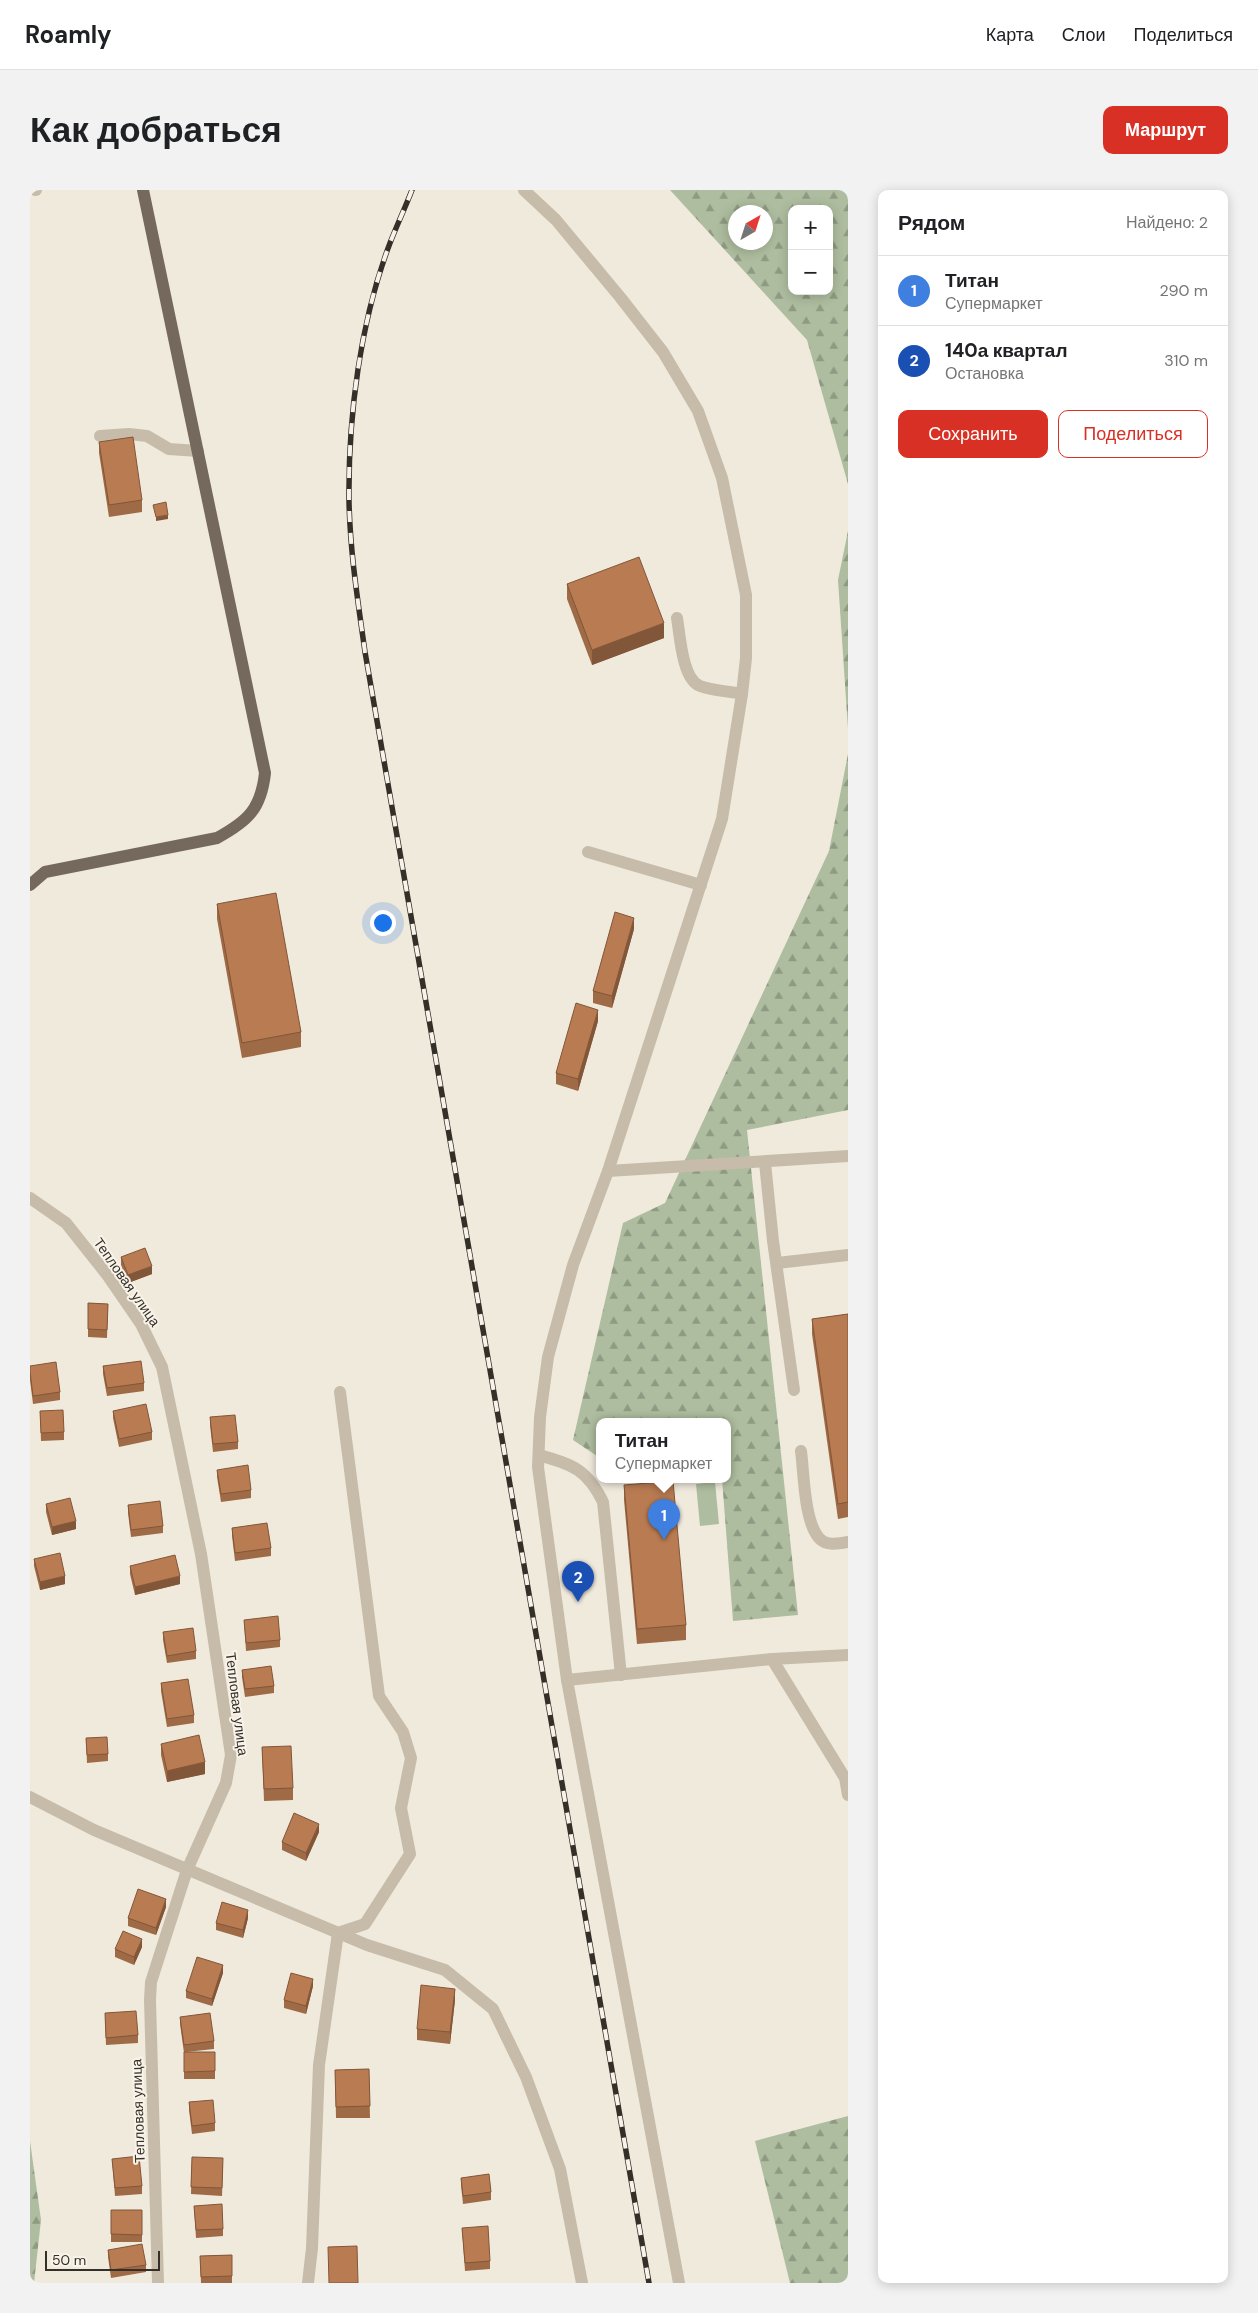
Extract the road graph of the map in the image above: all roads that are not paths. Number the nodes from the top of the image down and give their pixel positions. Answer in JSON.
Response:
{"nodes":[{"id":1,"x":143,"y":190,"type":"edge"},
{"id":2,"x":524,"y":190,"type":"edge"},
{"id":3,"x":100,"y":436,"type":"dead end"},
{"id":4,"x":198,"y":451,"type":"junction"},
{"id":5,"x":677,"y":618,"type":"dead end"},
{"id":6,"x":742,"y":694,"type":"junction"},
{"id":7,"x":588,"y":852,"type":"dead end"},
{"id":8,"x":30,"y":885,"type":"edge"},
{"id":9,"x":701,"y":885,"type":"junction"},
{"id":10,"x":848,"y":1156,"type":"edge"},
{"id":11,"x":765,"y":1163,"type":"junction"},
{"id":12,"x":608,"y":1171,"type":"junction"},
{"id":13,"x":30,"y":1198,"type":"edge"},
{"id":14,"x":848,"y":1255,"type":"edge"},
{"id":15,"x":777,"y":1263,"type":"junction"},
{"id":16,"x":794,"y":1390,"type":"dead end"},
{"id":17,"x":340,"y":1392,"type":"dead end"},
{"id":18,"x":801,"y":1450,"type":"dead end"},
{"id":19,"x":538,"y":1455,"type":"junction"},
{"id":20,"x":848,"y":1542,"type":"edge"},
{"id":21,"x":848,"y":1655,"type":"edge"},
{"id":22,"x":772,"y":1659,"type":"junction"},
{"id":23,"x":621,"y":1675,"type":"junction"},
{"id":24,"x":567,"y":1680,"type":"junction"},
{"id":25,"x":848,"y":1795,"type":"edge"},
{"id":26,"x":30,"y":1797,"type":"edge"},
{"id":27,"x":187,"y":1870,"type":"junction"},
{"id":28,"x":338,"y":1933,"type":"junction"},
{"id":29,"x":158,"y":2283,"type":"edge"},
{"id":30,"x":308,"y":2283,"type":"edge"},
{"id":31,"x":582,"y":2283,"type":"edge"},
{"id":32,"x":679,"y":2283,"type":"edge"}],
"edges":[{"from":1,"to":4,"type":"main road"},
{"from":2,"to":6,"type":"street"},
{"from":3,"to":4,"type":"street"},
{"from":4,"to":8,"type":"main road"},
{"from":5,"to":6,"type":"street"},
{"from":6,"to":9,"type":"street"},
{"from":7,"to":9,"type":"street"},
{"from":9,"to":12,"type":"street"},
{"from":10,"to":11,"type":"street"},
{"from":11,"to":12,"type":"street"},
{"from":11,"to":15,"type":"street"},
{"from":12,"to":19,"type":"street"},
{"from":13,"to":27,"type":"street","name":"Тепловая улица"},
{"from":14,"to":15,"type":"street"},
{"from":15,"to":16,"type":"street"},
{"from":17,"to":28,"type":"street"},
{"from":18,"to":20,"type":"street"},
{"from":19,"to":23,"type":"street"},
{"from":19,"to":24,"type":"street"},
{"from":21,"to":22,"type":"street"},
{"from":22,"to":23,"type":"street"},
{"from":22,"to":25,"type":"street"},
{"from":23,"to":24,"type":"street"},
{"from":24,"to":32,"type":"street"},
{"from":26,"to":27,"type":"street"},
{"from":27,"to":28,"type":"street"},
{"from":27,"to":29,"type":"street","name":"Тепловая улица"},
{"from":28,"to":30,"type":"street"},
{"from":28,"to":31,"type":"street"}]}
